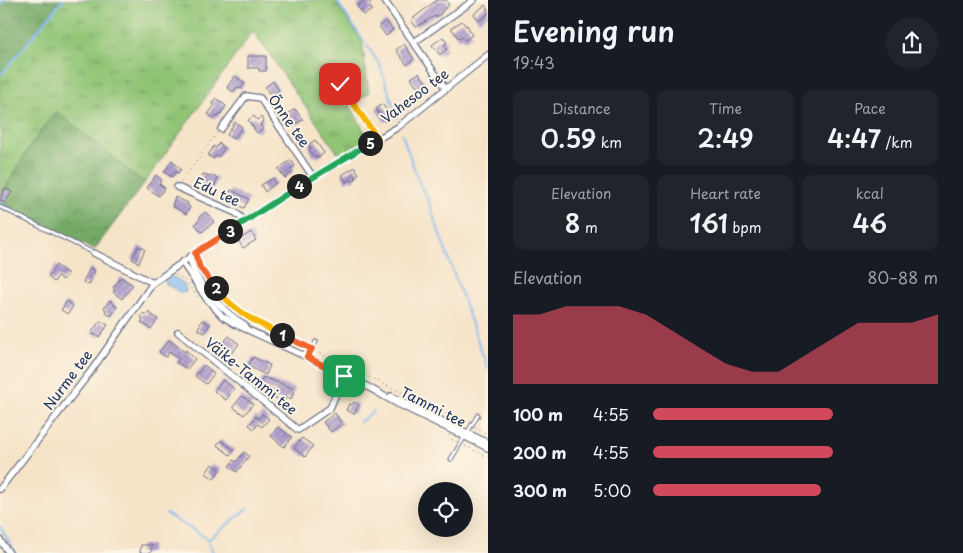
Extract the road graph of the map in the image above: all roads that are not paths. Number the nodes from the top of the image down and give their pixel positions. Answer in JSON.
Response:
{"nodes":[{"id":1,"x":384,"y":0,"type":"edge"},
{"id":2,"x":474,"y":0,"type":"edge"},
{"id":3,"x":413,"y":43,"type":"junction"},
{"id":4,"x":488,"y":56,"type":"edge"},
{"id":5,"x":340,"y":84,"type":"dead end"},
{"id":6,"x":446,"y":89,"type":"junction"},
{"id":7,"x":221,"y":129,"type":"road end"},
{"id":8,"x":378,"y":139,"type":"junction"},
{"id":9,"x":313,"y":177,"type":"junction"},
{"id":10,"x":178,"y":188,"type":"road end"},
{"id":11,"x":0,"y":207,"type":"edge"},
{"id":12,"x":245,"y":221,"type":"junction"},
{"id":13,"x":94,"y":253,"type":"joint"},
{"id":14,"x":192,"y":255,"type":"junction"},
{"id":15,"x":182,"y":262,"type":"junction"},
{"id":16,"x":153,"y":283,"type":"junction"},
{"id":17,"x":178,"y":332,"type":"dead end"},
{"id":18,"x":257,"y":333,"type":"junction"},
{"id":19,"x":316,"y":342,"type":"dead end"},
{"id":20,"x":307,"y":357,"type":"junction"},
{"id":21,"x":344,"y":376,"type":"junction"},
{"id":22,"x":478,"y":415,"type":"dead end"},
{"id":23,"x":466,"y":435,"type":"junction"},
{"id":24,"x":488,"y":443,"type":"edge"},
{"id":25,"x":488,"y":448,"type":"edge"},
{"id":26,"x":451,"y":459,"type":"dead end"},
{"id":27,"x":0,"y":489,"type":"edge"},
{"id":28,"x":0,"y":540,"type":"edge"},
{"id":29,"x":9,"y":553,"type":"edge"}],
"edges":[{"from":1,"to":3,"type":"street"},
{"from":2,"to":3,"type":"street"},
{"from":3,"to":6,"type":"street"},
{"from":4,"to":6,"type":"street","name":"Vahesoo tee"},
{"from":5,"to":8,"type":"street"},
{"from":6,"to":8,"type":"street","name":"Vahesoo tee"},
{"from":7,"to":9,"type":"street","name":"Õnne tee"},
{"from":8,"to":9,"type":"street","name":"Vahesoo tee"},
{"from":9,"to":12,"type":"street","name":"Vahesoo tee"},
{"from":10,"to":12,"type":"street","name":"Edu tee"},
{"from":11,"to":13,"type":"lane"},
{"from":12,"to":14,"type":"street","name":"Vahesoo tee"},
{"from":13,"to":16,"type":"street"},
{"from":14,"to":15,"type":"street","name":"Vahesoo tee"},
{"from":14,"to":18,"type":"street","name":"Tammi tee"},
{"from":15,"to":16,"type":"street","name":"Vahesoo tee"},
{"from":15,"to":18,"type":"street","name":"Tammi tee"},
{"from":16,"to":27,"type":"street","name":"Nurme tee"},
{"from":17,"to":21,"type":"street","name":"Väike-Tammi tee"},
{"from":18,"to":20,"type":"street","name":"Tammi tee"},
{"from":19,"to":20,"type":"lane"},
{"from":20,"to":21,"type":"street","name":"Tammi tee"},
{"from":21,"to":23,"type":"street","name":"Tammi tee"},
{"from":22,"to":23,"type":"lane"},
{"from":23,"to":24,"type":"street","name":"Tammi tee"},
{"from":23,"to":25,"type":"street","name":"Tammi tee"},
{"from":23,"to":26,"type":"lane"},
{"from":28,"to":29,"type":"street"}]}
